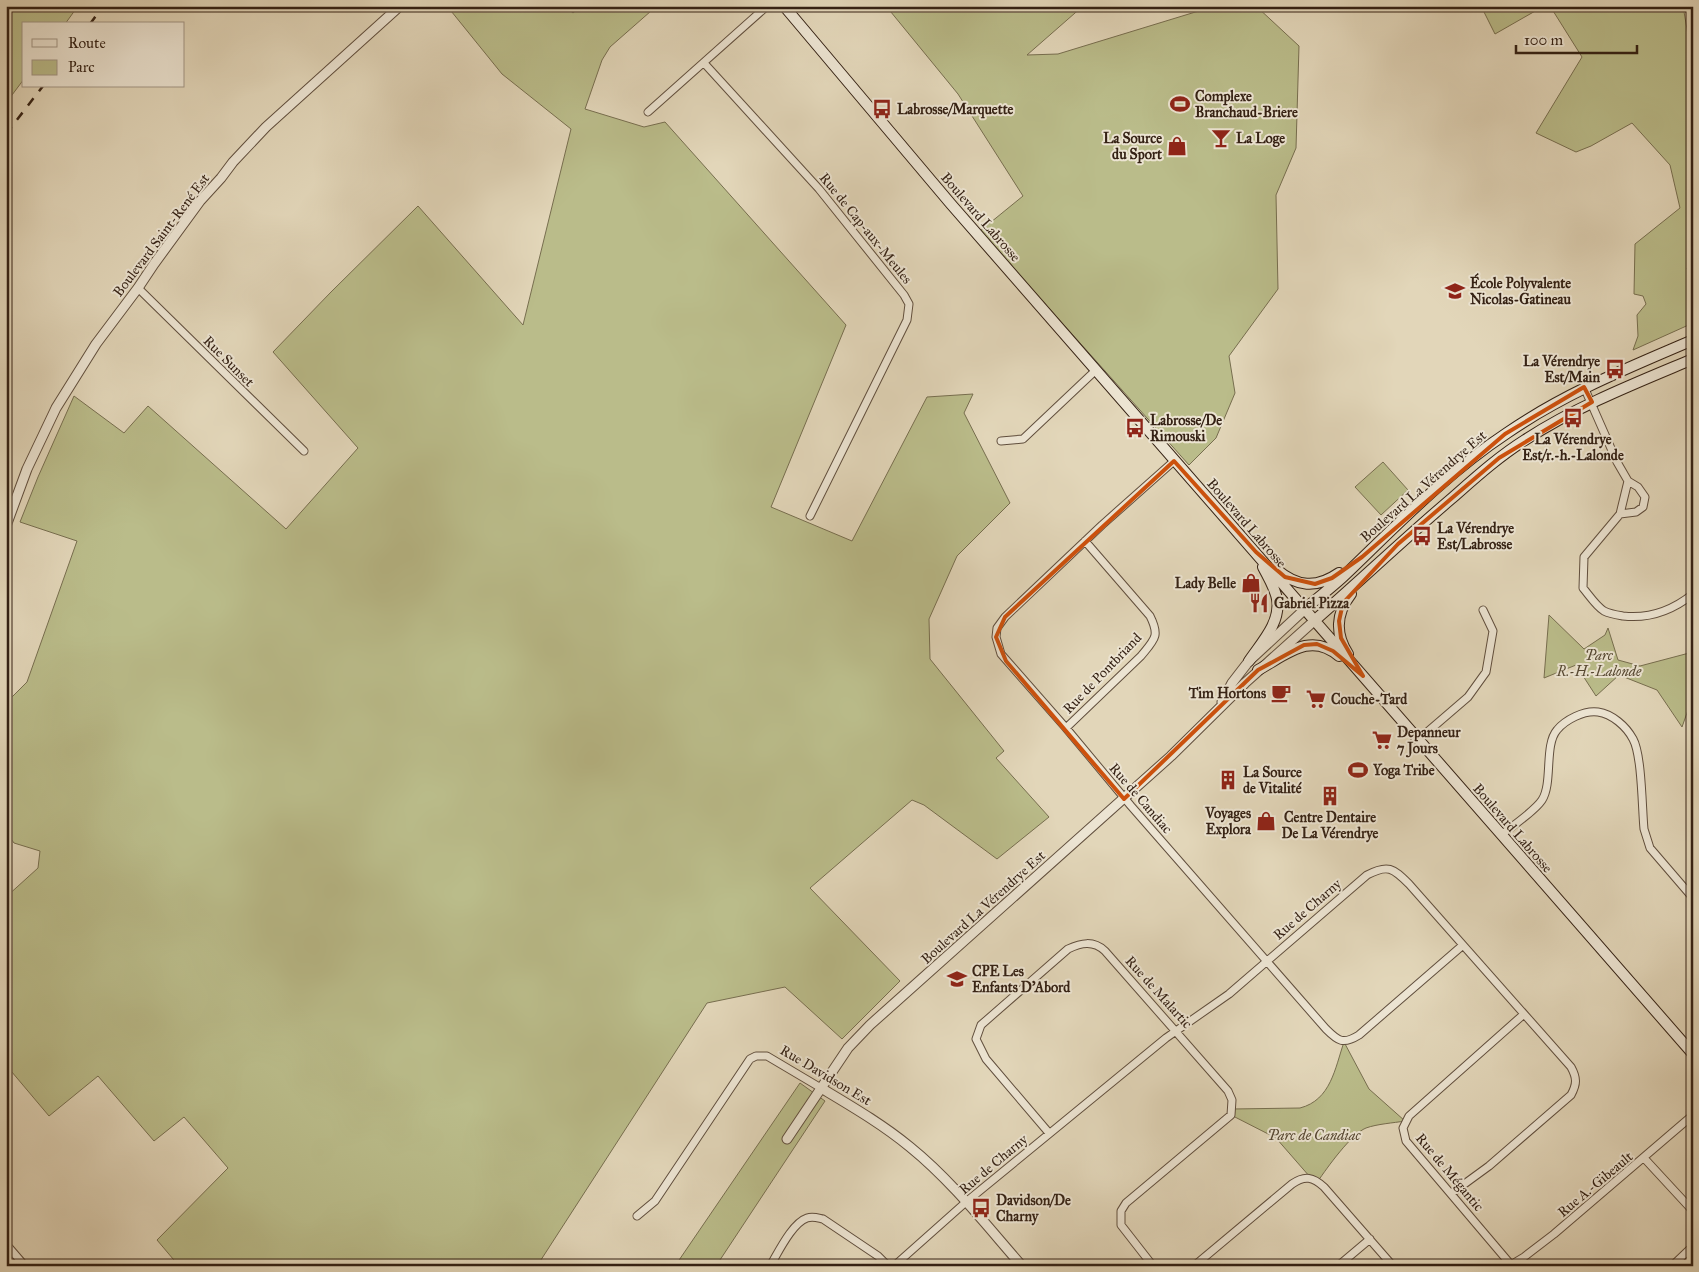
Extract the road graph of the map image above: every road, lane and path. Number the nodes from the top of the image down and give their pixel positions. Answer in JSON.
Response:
{"nodes":[{"id":1,"x":400,"y":6,"type":"edge"},
{"id":2,"x":767,"y":6,"type":"edge"},
{"id":3,"x":784,"y":6,"type":"edge"},
{"id":4,"x":704,"y":63,"type":"junction"},
{"id":5,"x":648,"y":112,"type":"dead end"},
{"id":6,"x":138,"y":288,"type":"junction"},
{"id":7,"x":1693,"y":340,"type":"edge"},
{"id":8,"x":1693,"y":359,"type":"edge"},
{"id":9,"x":1096,"y":370,"type":"junction"},
{"id":10,"x":1584,"y":387,"type":"junction"},
{"id":11,"x":1592,"y":402,"type":"junction"},
{"id":12,"x":1001,"y":441,"type":"dead end"},
{"id":13,"x":304,"y":451,"type":"dead end"},
{"id":14,"x":1174,"y":461,"type":"junction"},
{"id":15,"x":1628,"y":481,"type":"junction"},
{"id":16,"x":1620,"y":514,"type":"junction"},
{"id":17,"x":810,"y":516,"type":"dead end"},
{"id":18,"x":6,"y":526,"type":"edge"},
{"id":19,"x":1085,"y":541,"type":"junction"},
{"id":20,"x":1256,"y":552,"type":"junction"},
{"id":21,"x":1362,"y":557,"type":"junction"},
{"id":22,"x":1366,"y":575,"type":"junction"},
{"id":23,"x":1693,"y":594,"type":"edge"},
{"id":24,"x":1304,"y":610,"type":"junction"},
{"id":25,"x":1484,"y":610,"type":"dead end"},
{"id":26,"x":1314,"y":621,"type":"junction"},
{"id":27,"x":1248,"y":662,"type":"junction"},
{"id":28,"x":1258,"y":670,"type":"junction"},
{"id":29,"x":1362,"y":676,"type":"junction"},
{"id":30,"x":1217,"y":711,"type":"junction"},
{"id":31,"x":1066,"y":728,"type":"junction"},
{"id":32,"x":1418,"y":740,"type":"junction"},
{"id":33,"x":1124,"y":799,"type":"junction"},
{"id":34,"x":1501,"y":835,"type":"junction"},
{"id":35,"x":1693,"y":898,"type":"edge"},
{"id":36,"x":1463,"y":945,"type":"junction"},
{"id":37,"x":1266,"y":961,"type":"junction"},
{"id":38,"x":1524,"y":1014,"type":"junction"},
{"id":39,"x":1177,"y":1031,"type":"junction"},
{"id":40,"x":1693,"y":1054,"type":"edge"},
{"id":41,"x":821,"y":1088,"type":"junction"},
{"id":42,"x":1693,"y":1115,"type":"edge"},
{"id":43,"x":1049,"y":1133,"type":"junction"},
{"id":44,"x":787,"y":1139,"type":"dead end"},
{"id":45,"x":1644,"y":1158,"type":"junction"},
{"id":46,"x":1452,"y":1193,"type":"junction"},
{"id":47,"x":966,"y":1202,"type":"junction"},
{"id":48,"x":1693,"y":1211,"type":"edge"},
{"id":49,"x":637,"y":1216,"type":"dead end"},
{"id":50,"x":1370,"y":1239,"type":"junction"},
{"id":51,"x":6,"y":1244,"type":"edge"},
{"id":52,"x":1693,"y":1246,"type":"edge"},
{"id":53,"x":1511,"y":1265,"type":"edge"},
{"id":54,"x":26,"y":1266,"type":"edge"},
{"id":55,"x":770,"y":1266,"type":"edge"},
{"id":56,"x":888,"y":1266,"type":"edge"},
{"id":57,"x":894,"y":1266,"type":"edge"},
{"id":58,"x":1022,"y":1266,"type":"edge"},
{"id":59,"x":1153,"y":1266,"type":"edge"},
{"id":60,"x":1194,"y":1266,"type":"edge"},
{"id":61,"x":1338,"y":1266,"type":"edge"},
{"id":62,"x":1393,"y":1266,"type":"edge"},
{"id":63,"x":1672,"y":1266,"type":"edge"}],
"edges":[{"from":1,"to":6,"type":"street","name":"Boulevard Saint-René Est"},
{"from":2,"to":4,"type":"street"},
{"from":3,"to":9,"type":"main road","name":"Boulevard Labrosse"},
{"from":4,"to":5,"type":"street"},
{"from":4,"to":17,"type":"street","name":"Rue de Cap-aux-Meules"},
{"from":6,"to":13,"type":"street","name":"Rue Sunset"},
{"from":6,"to":18,"type":"street","name":"Boulevard Saint-René Est"},
{"from":7,"to":10,"type":"main road","name":"Boulevard La Vérendrye Est"},
{"from":8,"to":11,"type":"main road","name":"Boulevard La Vérendrye Est"},
{"from":9,"to":12,"type":"street"},
{"from":9,"to":14,"type":"main road","name":"Boulevard Labrosse"},
{"from":10,"to":11,"type":"street"},
{"from":10,"to":21,"type":"main road","name":"Boulevard La Vérendrye Est"},
{"from":11,"to":15,"type":"street"},
{"from":11,"to":22,"type":"main road","name":"Boulevard La Vérendrye Est"},
{"from":14,"to":19,"type":"street","name":"Rue de Candiac"},
{"from":14,"to":20,"type":"main road","name":"Boulevard Labrosse"},
{"from":15,"to":16,"type":"street"},
{"from":15,"to":16,"type":"street"},
{"from":16,"to":23,"type":"street"},
{"from":19,"to":31,"type":"street","name":"Rue de Candiac"},
{"from":19,"to":31,"type":"street","name":"Rue de Pontbriand"},
{"from":20,"to":21,"type":"main road"},
{"from":20,"to":24,"type":"main road","name":"Boulevard Labrosse"},
{"from":20,"to":27,"type":"main road"},
{"from":21,"to":24,"type":"main road","name":"Boulevard La Vérendrye Est"},
{"from":22,"to":26,"type":"main road","name":"Boulevard La Vérendrye Est"},
{"from":22,"to":29,"type":"main road"},
{"from":24,"to":26,"type":"main road","name":"Boulevard Labrosse"},
{"from":24,"to":27,"type":"street","name":"Boulevard La Vérendrye Est"},
{"from":25,"to":32,"type":"street"},
{"from":26,"to":28,"type":"street","name":"Boulevard La Vérendrye Est"},
{"from":26,"to":29,"type":"main road","name":"Boulevard Labrosse"},
{"from":27,"to":30,"type":"street","name":"Boulevard La Vérendrye Est"},
{"from":28,"to":29,"type":"main road"},
{"from":28,"to":30,"type":"street","name":"Boulevard La Vérendrye Est"},
{"from":29,"to":32,"type":"main road","name":"Boulevard Labrosse"},
{"from":30,"to":33,"type":"street","name":"Boulevard La Vérendrye Est"},
{"from":31,"to":33,"type":"street","name":"Rue de Candiac"},
{"from":32,"to":34,"type":"main road","name":"Boulevard Labrosse"},
{"from":33,"to":37,"type":"street","name":"Rue de Candiac"},
{"from":33,"to":41,"type":"street","name":"Boulevard La Vérendrye Est"},
{"from":34,"to":35,"type":"street"},
{"from":34,"to":40,"type":"main road","name":"Boulevard Labrosse"},
{"from":36,"to":37,"type":"street","name":"Rue de Charny"},
{"from":36,"to":37,"type":"street","name":"Rue de Candiac"},
{"from":36,"to":38,"type":"street","name":"Rue de Charny"},
{"from":37,"to":39,"type":"street","name":"Rue de Charny"},
{"from":38,"to":46,"type":"street","name":"Rue de Mégantic"},
{"from":38,"to":46,"type":"street","name":"Rue de Charny"},
{"from":39,"to":43,"type":"street","name":"Rue de Charny"},
{"from":39,"to":43,"type":"street","name":"Rue de Malartic"},
{"from":39,"to":59,"type":"street","name":"Rue de Malartic"},
{"from":41,"to":44,"type":"street","name":"Boulevard La Vérendrye Est"},
{"from":41,"to":47,"type":"street","name":"Rue Davidson Est"},
{"from":41,"to":49,"type":"street","name":"Rue Davidson Est"},
{"from":42,"to":45,"type":"street","name":"Rue A.-Gibeault"},
{"from":43,"to":47,"type":"street","name":"Rue de Charny"},
{"from":45,"to":48,"type":"street"},
{"from":45,"to":53,"type":"street","name":"Rue A.-Gibeault"},
{"from":46,"to":53,"type":"street","name":"Rue de Mégantic"},
{"from":47,"to":57,"type":"street","name":"Rue de Charny"},
{"from":47,"to":58,"type":"street","name":"Rue Davidson Est"},
{"from":50,"to":60,"type":"street"},
{"from":50,"to":61,"type":"street"},
{"from":50,"to":62,"type":"street"},
{"from":51,"to":54,"type":"street"},
{"from":52,"to":63,"type":"street"},
{"from":55,"to":56,"type":"street"}]}
